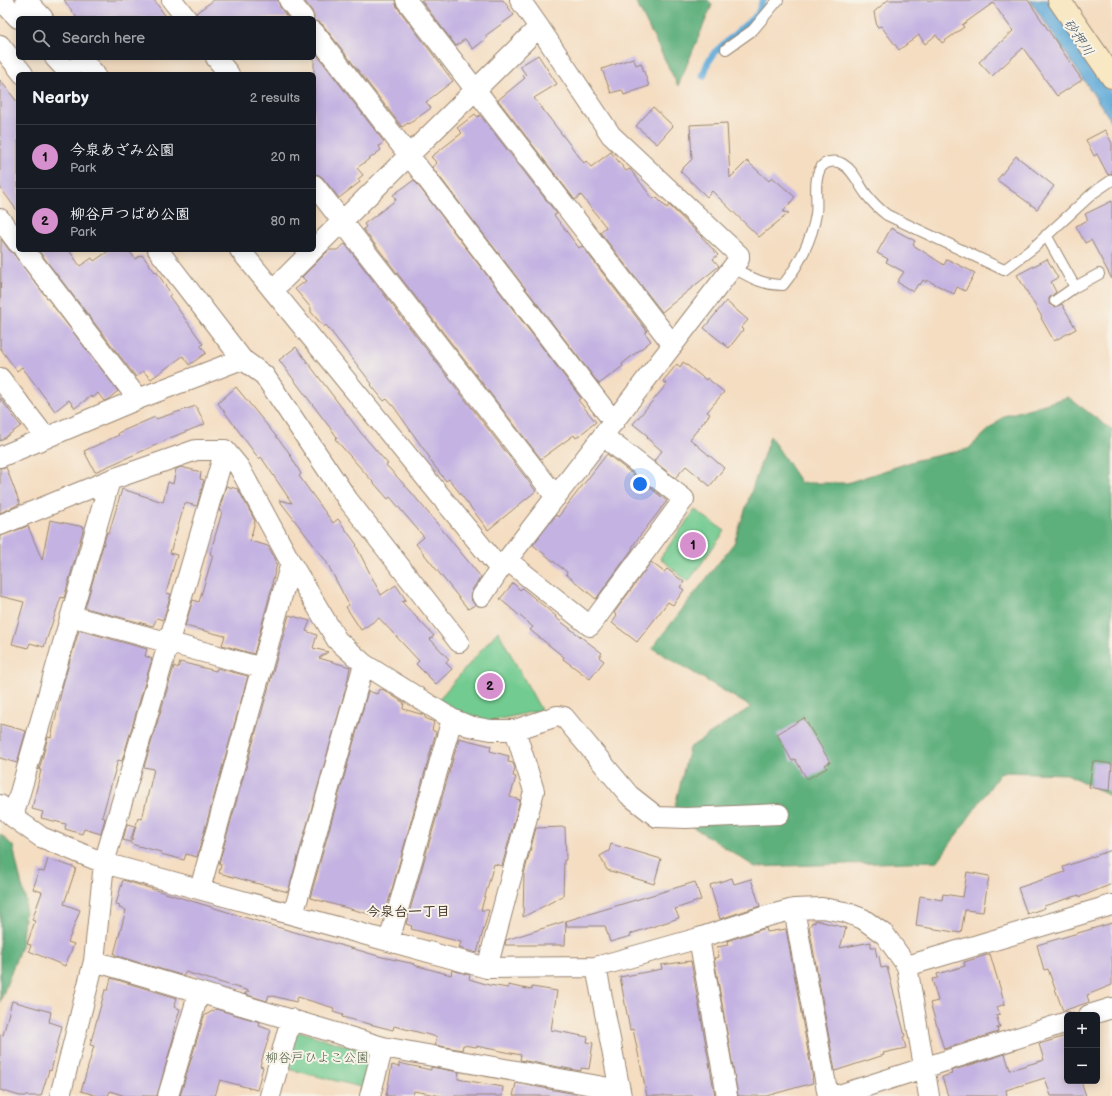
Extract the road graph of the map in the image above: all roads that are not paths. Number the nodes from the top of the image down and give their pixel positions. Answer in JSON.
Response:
{"nodes":[{"id":1,"x":1,"y":0,"type":"edge"},
{"id":2,"x":26,"y":0,"type":"edge"},
{"id":3,"x":172,"y":0,"type":"edge"},
{"id":4,"x":289,"y":0,"type":"edge"},
{"id":5,"x":406,"y":0,"type":"edge"},
{"id":6,"x":520,"y":0,"type":"edge"},
{"id":7,"x":778,"y":0,"type":"edge"},
{"id":8,"x":1059,"y":0,"type":"edge"},
{"id":9,"x":16,"y":16,"type":"edge"},
{"id":10,"x":41,"y":16,"type":"edge"},
{"id":11,"x":184,"y":16,"type":"edge"},
{"id":12,"x":301,"y":16,"type":"edge"},
{"id":13,"x":539,"y":26,"type":"junction"},
{"id":14,"x":316,"y":35,"type":"edge"},
{"id":15,"x":0,"y":45,"type":"edge"},
{"id":16,"x":726,"y":49,"type":"dead end"},
{"id":17,"x":57,"y":60,"type":"edge"},
{"id":18,"x":82,"y":60,"type":"edge"},
{"id":19,"x":218,"y":60,"type":"edge"},
{"id":20,"x":21,"y":72,"type":"edge"},
{"id":21,"x":68,"y":72,"type":"edge"},
{"id":22,"x":93,"y":72,"type":"edge"},
{"id":23,"x":227,"y":72,"type":"edge"},
{"id":24,"x":1112,"y":78,"type":"edge"},
{"id":25,"x":475,"y":90,"type":"junction"},
{"id":26,"x":409,"y":156,"type":"junction"},
{"id":27,"x":1112,"y":180,"type":"edge"},
{"id":28,"x":316,"y":188,"type":"edge"},
{"id":29,"x":0,"y":219,"type":"edge"},
{"id":30,"x":342,"y":221,"type":"junction"},
{"id":31,"x":1046,"y":235,"type":"junction"},
{"id":32,"x":16,"y":240,"type":"edge"},
{"id":33,"x":316,"y":248,"type":"edge"},
{"id":34,"x":26,"y":252,"type":"edge"},
{"id":35,"x":160,"y":252,"type":"edge"},
{"id":36,"x":242,"y":252,"type":"edge"},
{"id":37,"x":312,"y":252,"type":"edge"},
{"id":38,"x":732,"y":267,"type":"junction"},
{"id":39,"x":1100,"y":274,"type":"dead end"},
{"id":40,"x":1075,"y":287,"type":"junction"},
{"id":41,"x":273,"y":290,"type":"junction"},
{"id":42,"x":1055,"y":300,"type":"dead end"},
{"id":43,"x":673,"y":345,"type":"junction"},
{"id":44,"x":242,"y":359,"type":"junction"},
{"id":45,"x":0,"y":378,"type":"edge"},
{"id":46,"x":138,"y":399,"type":"junction"},
{"id":47,"x":608,"y":429,"type":"junction"},
{"id":48,"x":46,"y":438,"type":"junction"},
{"id":49,"x":225,"y":450,"type":"junction"},
{"id":50,"x":0,"y":457,"type":"edge"},
{"id":51,"x":110,"y":480,"type":"junction"},
{"id":52,"x":556,"y":497,"type":"junction"},
{"id":53,"x":0,"y":525,"type":"edge"},
{"id":54,"x":291,"y":563,"type":"junction"},
{"id":55,"x":504,"y":565,"type":"junction"},
{"id":56,"x":482,"y":596,"type":"dead end"},
{"id":57,"x":71,"y":616,"type":"junction"},
{"id":58,"x":169,"y":642,"type":"junction"},
{"id":59,"x":459,"y":642,"type":"dead end"},
{"id":60,"x":364,"y":664,"type":"junction"},
{"id":61,"x":262,"y":668,"type":"junction"},
{"id":62,"x":452,"y":719,"type":"junction"},
{"id":63,"x":515,"y":730,"type":"junction"},
{"id":64,"x":7,"y":811,"type":"edge"},
{"id":65,"x":779,"y":814,"type":"dead end"},
{"id":66,"x":104,"y":863,"type":"junction"},
{"id":67,"x":200,"y":889,"type":"junction"},
{"id":68,"x":1112,"y":905,"type":"edge"},
{"id":69,"x":794,"y":909,"type":"junction"},
{"id":70,"x":293,"y":915,"type":"junction"},
{"id":71,"x":699,"y":938,"type":"junction"},
{"id":72,"x":389,"y":941,"type":"junction"},
{"id":73,"x":94,"y":962,"type":"junction"},
{"id":74,"x":907,"y":966,"type":"junction"},
{"id":75,"x":596,"y":967,"type":"junction"},
{"id":76,"x":487,"y":968,"type":"junction"},
{"id":77,"x":199,"y":992,"type":"junction"},
{"id":78,"x":1112,"y":1008,"type":"edge"},
{"id":79,"x":1099,"y":1012,"type":"edge"},
{"id":80,"x":291,"y":1020,"type":"junction"},
{"id":81,"x":1064,"y":1023,"type":"edge"},
{"id":82,"x":383,"y":1047,"type":"junction"},
{"id":83,"x":924,"y":1069,"type":"junction"},
{"id":84,"x":620,"y":1093,"type":"edge"},
{"id":85,"x":60,"y":1096,"type":"edge"},
{"id":86,"x":168,"y":1096,"type":"edge"},
{"id":87,"x":270,"y":1096,"type":"edge"},
{"id":88,"x":370,"y":1096,"type":"edge"},
{"id":89,"x":727,"y":1096,"type":"edge"},
{"id":90,"x":828,"y":1096,"type":"edge"},
{"id":91,"x":836,"y":1096,"type":"edge"},
{"id":92,"x":929,"y":1096,"type":"edge"}],
"edges":[{"from":1,"to":9,"type":"street"},
{"from":2,"to":10,"type":"street"},
{"from":3,"to":11,"type":"street"},
{"from":4,"to":12,"type":"street"},
{"from":5,"to":25,"type":"street"},
{"from":6,"to":13,"type":"street"},
{"from":7,"to":16,"type":"lane"},
{"from":8,"to":24,"type":"street"},
{"from":13,"to":25,"type":"street"},
{"from":13,"to":38,"type":"street"},
{"from":14,"to":26,"type":"street"},
{"from":15,"to":20,"type":"street"},
{"from":17,"to":21,"type":"street"},
{"from":18,"to":22,"type":"street"},
{"from":19,"to":23,"type":"street"},
{"from":25,"to":26,"type":"street"},
{"from":25,"to":43,"type":"street"},
{"from":26,"to":30,"type":"street"},
{"from":26,"to":47,"type":"street"},
{"from":27,"to":31,"type":"lane"},
{"from":28,"to":30,"type":"street"},
{"from":29,"to":32,"type":"street"},
{"from":30,"to":33,"type":"street"},
{"from":30,"to":52,"type":"street"},
{"from":31,"to":38,"type":"lane"},
{"from":31,"to":40,"type":"lane"},
{"from":34,"to":46,"type":"street"},
{"from":35,"to":44,"type":"street"},
{"from":36,"to":41,"type":"street"},
{"from":37,"to":41,"type":"street"},
{"from":38,"to":43,"type":"street"},
{"from":39,"to":40,"type":"lane"},
{"from":40,"to":42,"type":"lane"},
{"from":41,"to":55,"type":"street"},
{"from":43,"to":47,"type":"street"},
{"from":44,"to":46,"type":"street"},
{"from":44,"to":59,"type":"street"},
{"from":45,"to":48,"type":"street"},
{"from":46,"to":48,"type":"street"},
{"from":47,"to":52,"type":"street"},
{"from":47,"to":55,"type":"street"},
{"from":48,"to":50,"type":"street"},
{"from":49,"to":51,"type":"street"},
{"from":49,"to":54,"type":"street"},
{"from":49,"to":58,"type":"street"},
{"from":51,"to":53,"type":"street"},
{"from":51,"to":57,"type":"street"},
{"from":52,"to":55,"type":"street"},
{"from":54,"to":60,"type":"street"},
{"from":54,"to":61,"type":"street"},
{"from":55,"to":56,"type":"street"},
{"from":57,"to":58,"type":"street"},
{"from":57,"to":64,"type":"street"},
{"from":58,"to":61,"type":"street"},
{"from":58,"to":66,"type":"street"},
{"from":60,"to":62,"type":"street"},
{"from":60,"to":70,"type":"street"},
{"from":61,"to":67,"type":"street"},
{"from":62,"to":63,"type":"street"},
{"from":62,"to":72,"type":"street"},
{"from":63,"to":65,"type":"street"},
{"from":63,"to":76,"type":"street"},
{"from":64,"to":66,"type":"street"},
{"from":66,"to":67,"type":"street"},
{"from":66,"to":73,"type":"street"},
{"from":67,"to":70,"type":"street"},
{"from":68,"to":74,"type":"street"},
{"from":69,"to":71,"type":"street"},
{"from":69,"to":74,"type":"street"},
{"from":69,"to":90,"type":"street"},
{"from":70,"to":72,"type":"street"},
{"from":71,"to":75,"type":"street"},
{"from":71,"to":89,"type":"street"},
{"from":72,"to":76,"type":"street"},
{"from":73,"to":77,"type":"street"},
{"from":73,"to":85,"type":"street"},
{"from":74,"to":83,"type":"street"},
{"from":75,"to":76,"type":"street"},
{"from":75,"to":84,"type":"street"},
{"from":77,"to":80,"type":"street"},
{"from":77,"to":86,"type":"street"},
{"from":78,"to":79,"type":"street"},
{"from":80,"to":82,"type":"street"},
{"from":80,"to":87,"type":"street"},
{"from":81,"to":83,"type":"street"},
{"from":82,"to":84,"type":"street"},
{"from":82,"to":88,"type":"street"},
{"from":83,"to":91,"type":"street"},
{"from":83,"to":92,"type":"street"}]}
